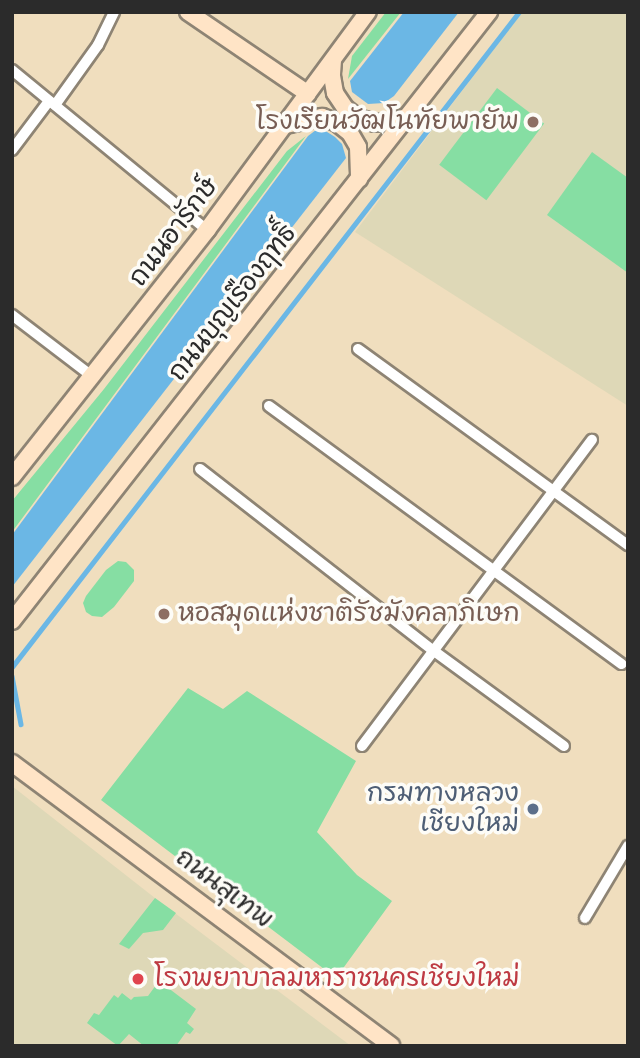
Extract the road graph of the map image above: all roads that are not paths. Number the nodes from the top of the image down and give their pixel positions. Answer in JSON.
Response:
{"nodes":[{"id":1,"x":114,"y":12,"type":"edge"},
{"id":2,"x":188,"y":12,"type":"edge"},
{"id":3,"x":368,"y":12,"type":"edge"},
{"id":4,"x":489,"y":12,"type":"edge"},
{"id":5,"x":334,"y":58,"type":"junction"},
{"id":6,"x":12,"y":70,"type":"edge"},
{"id":7,"x":308,"y":94,"type":"junction"},
{"id":8,"x":52,"y":103,"type":"junction"},
{"id":9,"x":409,"y":116,"type":"junction"},
{"id":10,"x":286,"y":125,"type":"junction"},
{"id":11,"x":12,"y":150,"type":"edge"},
{"id":12,"x":359,"y":179,"type":"junction"},
{"id":13,"x":207,"y":230,"type":"junction"},
{"id":14,"x":12,"y":315,"type":"edge"},
{"id":15,"x":358,"y":349,"type":"dead end"},
{"id":16,"x":93,"y":377,"type":"junction"},
{"id":17,"x":269,"y":406,"type":"dead end"},
{"id":18,"x":592,"y":440,"type":"dead end"},
{"id":19,"x":200,"y":469,"type":"dead end"},
{"id":20,"x":14,"y":472,"type":"edge"},
{"id":21,"x":554,"y":491,"type":"junction"},
{"id":22,"x":628,"y":545,"type":"edge"},
{"id":23,"x":494,"y":572,"type":"junction"},
{"id":24,"x":26,"y":607,"type":"junction"},
{"id":25,"x":12,"y":621,"type":"edge"},
{"id":26,"x":12,"y":628,"type":"edge"},
{"id":27,"x":434,"y":651,"type":"junction"},
{"id":28,"x":622,"y":664,"type":"dead end"},
{"id":29,"x":564,"y":746,"type":"dead end"},
{"id":30,"x":362,"y":747,"type":"dead end"},
{"id":31,"x":12,"y":750,"type":"edge"},
{"id":32,"x":12,"y":763,"type":"edge"},
{"id":33,"x":27,"y":772,"type":"junction"},
{"id":34,"x":628,"y":846,"type":"edge"},
{"id":35,"x":585,"y":918,"type":"dead end"},
{"id":36,"x":391,"y":1046,"type":"edge"}],
"edges":[{"from":1,"to":8,"type":"street"},
{"from":2,"to":7,"type":"main road"},
{"from":3,"to":5,"type":"main road","name":"ถนนอารักษ์"},
{"from":4,"to":9,"type":"main road","name":"ถนนบุญเรืองฤทธิ์"},
{"from":5,"to":7,"type":"main road","name":"ถนนอารักษ์"},
{"from":5,"to":9,"type":"main road"},
{"from":6,"to":8,"type":"street"},
{"from":7,"to":10,"type":"main road","name":"ถนนอารักษ์"},
{"from":8,"to":11,"type":"street"},
{"from":8,"to":13,"type":"street"},
{"from":9,"to":12,"type":"main road","name":"ถนนบุญเรืองฤทธิ์"},
{"from":10,"to":12,"type":"main road"},
{"from":10,"to":13,"type":"main road","name":"ถนนอารักษ์"},
{"from":12,"to":24,"type":"main road","name":"ถนนบุญเรืองฤทธิ์"},
{"from":13,"to":16,"type":"main road","name":"ถนนอารักษ์"},
{"from":14,"to":16,"type":"street"},
{"from":15,"to":21,"type":"street"},
{"from":16,"to":20,"type":"main road","name":"ถนนอารักษ์"},
{"from":17,"to":23,"type":"street"},
{"from":18,"to":21,"type":"street"},
{"from":19,"to":27,"type":"street"},
{"from":21,"to":22,"type":"street"},
{"from":21,"to":23,"type":"street"},
{"from":23,"to":27,"type":"street"},
{"from":23,"to":28,"type":"street"},
{"from":24,"to":25,"type":"main road","name":"ถนนบุญเรืองฤทธิ์"},
{"from":24,"to":26,"type":"main road"},
{"from":27,"to":29,"type":"street"},
{"from":27,"to":30,"type":"street"},
{"from":31,"to":33,"type":"main road","name":"ถนนสุเทพ"},
{"from":32,"to":33,"type":"main road","name":"ถนนสุเทพ"},
{"from":33,"to":36,"type":"main road","name":"ถนนสุเทพ"},
{"from":34,"to":35,"type":"street"}]}
